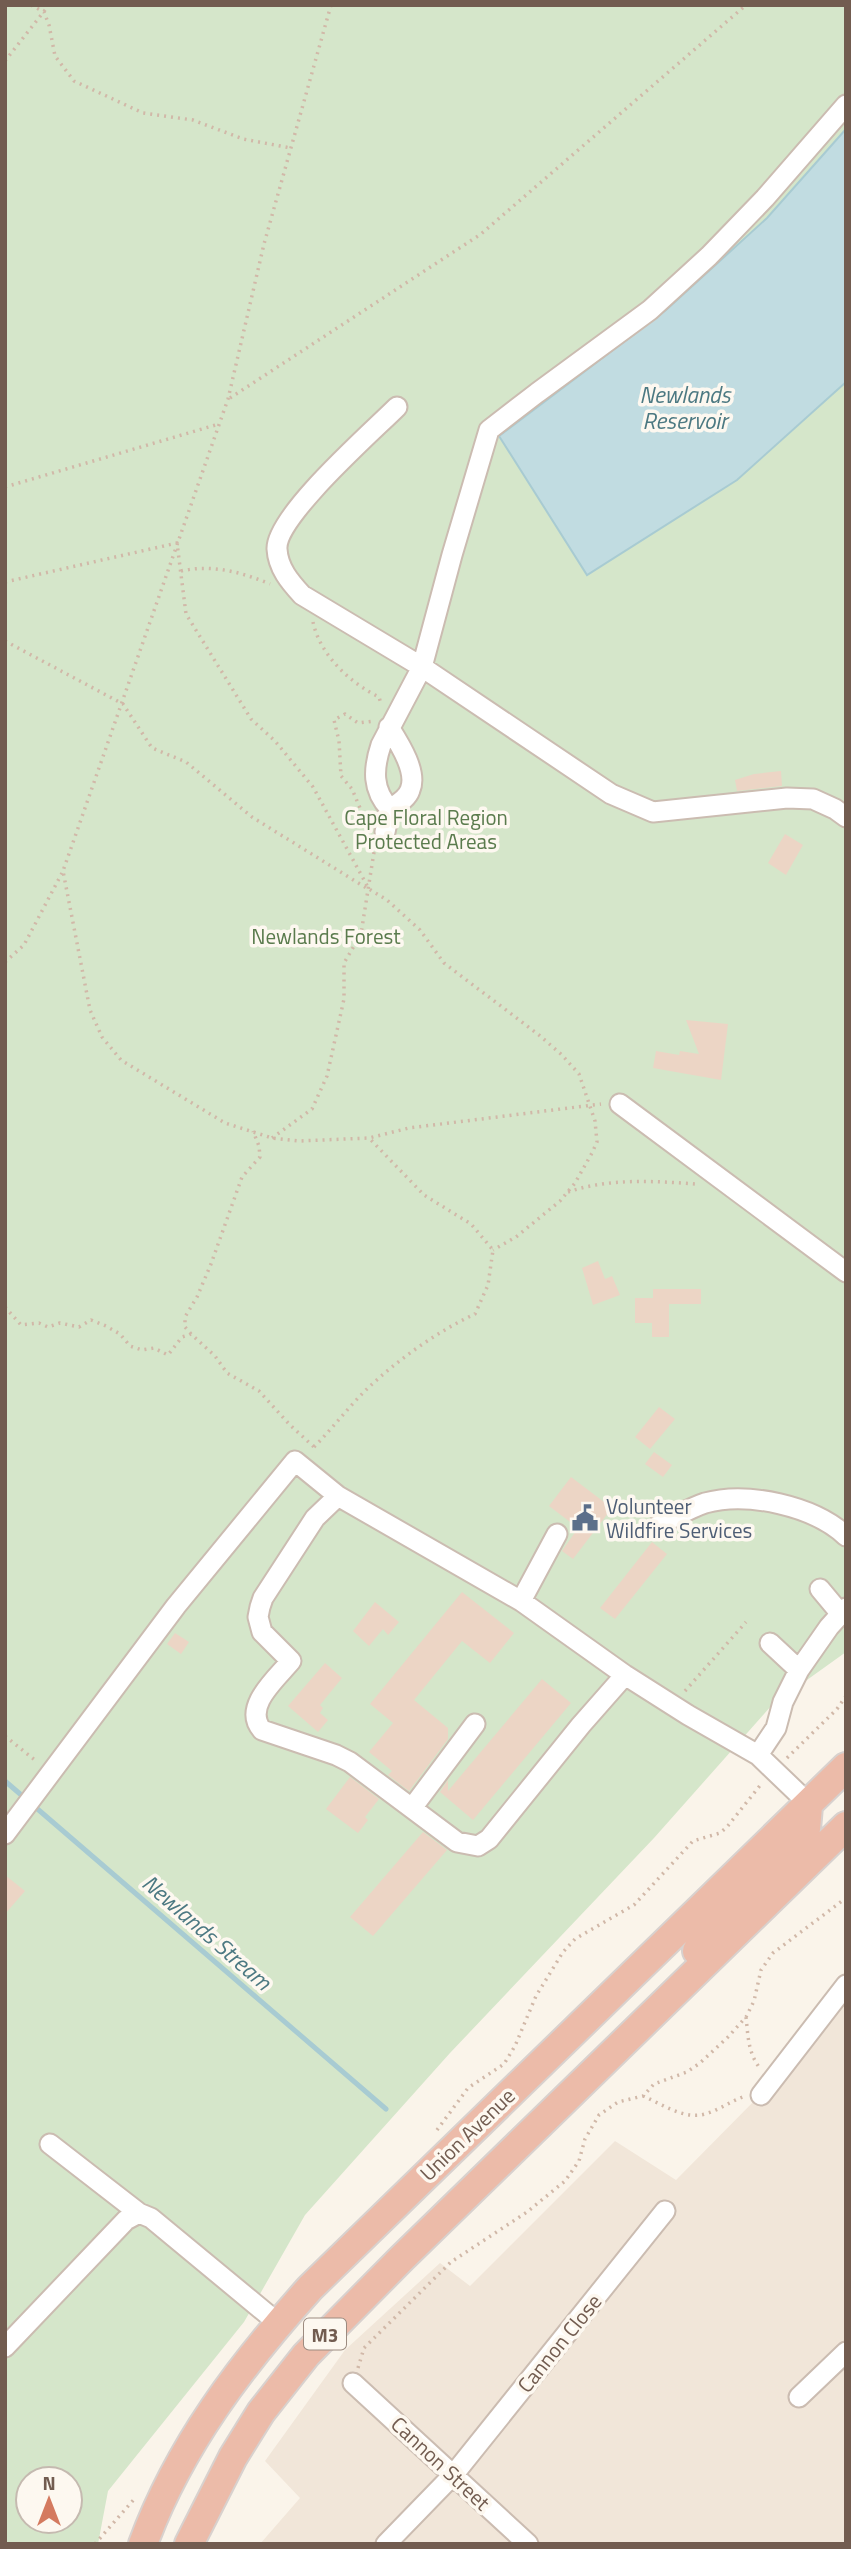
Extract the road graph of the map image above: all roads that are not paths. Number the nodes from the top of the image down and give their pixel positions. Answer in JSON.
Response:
{"nodes":[{"id":1,"x":846,"y":105,"type":"edge"},
{"id":2,"x":397,"y":407,"type":"dead end"},
{"id":3,"x":422,"y":667,"type":"junction"},
{"id":4,"x":382,"y":724,"type":"junction"},
{"id":5,"x":390,"y":809,"type":"junction"},
{"id":6,"x":846,"y":817,"type":"edge"},
{"id":7,"x":385,"y":832,"type":"dead end"},
{"id":8,"x":620,"y":1104,"type":"road end"},
{"id":9,"x":846,"y":1272,"type":"edge"},
{"id":10,"x":338,"y":1496,"type":"junction"},
{"id":11,"x":660,"y":1524,"type":"dead end"},
{"id":12,"x":557,"y":1534,"type":"dead end"},
{"id":13,"x":846,"y":1536,"type":"edge"},
{"id":14,"x":820,"y":1589,"type":"dead end"},
{"id":15,"x":521,"y":1601,"type":"junction"},
{"id":16,"x":843,"y":1611,"type":"edge"},
{"id":17,"x":770,"y":1643,"type":"dead end"},
{"id":18,"x":799,"y":1670,"type":"junction"},
{"id":19,"x":625,"y":1675,"type":"junction"},
{"id":20,"x":475,"y":1724,"type":"dead end"},
{"id":21,"x":758,"y":1755,"type":"junction"},
{"id":22,"x":846,"y":1767,"type":"edge"},
{"id":23,"x":846,"y":1793,"type":"edge"},
{"id":24,"x":808,"y":1803,"type":"junction"},
{"id":25,"x":412,"y":1808,"type":"junction"},
{"id":26,"x":846,"y":1826,"type":"edge"},
{"id":27,"x":5,"y":1834,"type":"edge"},
{"id":28,"x":846,"y":1985,"type":"edge"},
{"id":29,"x":674,"y":1992,"type":"junction"},
{"id":30,"x":766,"y":2089,"type":"road end"},
{"id":31,"x":50,"y":2144,"type":"dead end"},
{"id":32,"x":665,"y":2211,"type":"dead end"},
{"id":33,"x":139,"y":2213,"type":"junction"},
{"id":34,"x":278,"y":2323,"type":"junction"},
{"id":35,"x":5,"y":2347,"type":"edge"},
{"id":36,"x":846,"y":2352,"type":"edge"},
{"id":37,"x":353,"y":2383,"type":"road end"},
{"id":38,"x":799,"y":2397,"type":"dead end"},
{"id":39,"x":454,"y":2474,"type":"junction"},
{"id":40,"x":143,"y":2544,"type":"edge"},
{"id":41,"x":189,"y":2544,"type":"edge"},
{"id":42,"x":386,"y":2544,"type":"edge"},
{"id":43,"x":528,"y":2544,"type":"edge"}],
"edges":[{"from":1,"to":3,"type":"street"},
{"from":2,"to":3,"type":"street"},
{"from":3,"to":4,"type":"street"},
{"from":3,"to":6,"type":"street"},
{"from":4,"to":5,"type":"street"},
{"from":4,"to":5,"type":"street"},
{"from":5,"to":7,"type":"street"},
{"from":8,"to":9,"type":"street"},
{"from":10,"to":15,"type":"street"},
{"from":10,"to":25,"type":"street"},
{"from":10,"to":27,"type":"street"},
{"from":11,"to":13,"type":"street"},
{"from":12,"to":15,"type":"street"},
{"from":14,"to":16,"type":"street"},
{"from":15,"to":19,"type":"street"},
{"from":16,"to":18,"type":"street"},
{"from":17,"to":18,"type":"street"},
{"from":18,"to":21,"type":"street"},
{"from":19,"to":21,"type":"street"},
{"from":19,"to":25,"type":"street"},
{"from":20,"to":25,"type":"street"},
{"from":21,"to":24,"type":"street"},
{"from":22,"to":24,"type":"highway","name":"Union Avenue","number":"M3"},
{"from":23,"to":24,"type":"highway"},
{"from":24,"to":29,"type":"highway"},
{"from":24,"to":34,"type":"highway","name":"Union Avenue","number":"M3"},
{"from":26,"to":29,"type":"highway","name":"Union Avenue","number":"M3"},
{"from":28,"to":30,"type":"street"},
{"from":29,"to":41,"type":"highway","name":"Union Avenue","number":"M3"},
{"from":31,"to":33,"type":"street"},
{"from":32,"to":39,"type":"street","name":"Cannon Close"},
{"from":33,"to":34,"type":"street"},
{"from":33,"to":35,"type":"street"},
{"from":34,"to":40,"type":"highway","name":"Union Avenue","number":"M3"},
{"from":36,"to":38,"type":"street"},
{"from":37,"to":39,"type":"street","name":"Cannon Street"},
{"from":39,"to":42,"type":"street","name":"Cannon Close"},
{"from":39,"to":43,"type":"street","name":"Cannon Street"}]}
